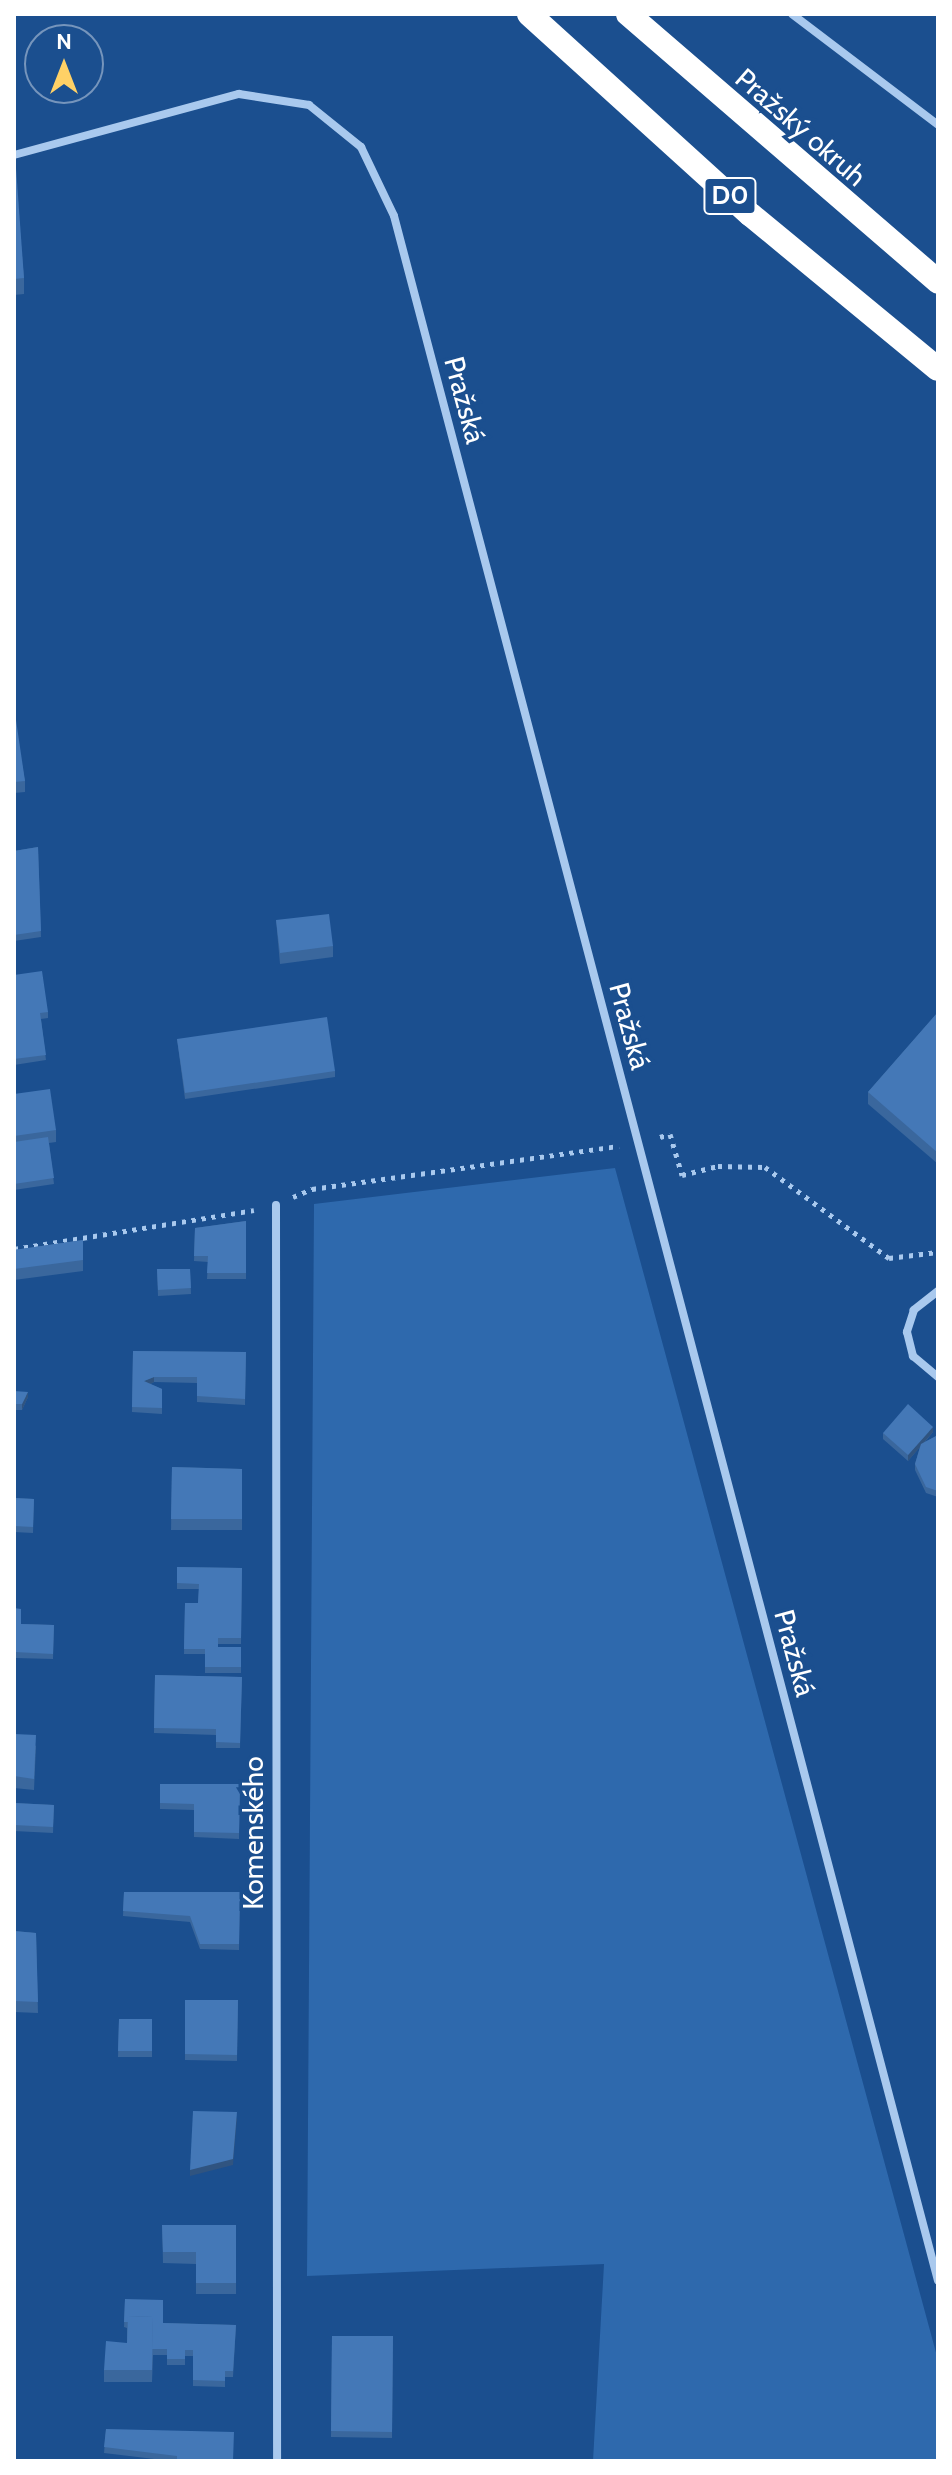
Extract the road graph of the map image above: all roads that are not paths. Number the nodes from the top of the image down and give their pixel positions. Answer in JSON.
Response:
{"nodes":[{"id":1,"x":529,"y":14,"type":"edge"},
{"id":2,"x":628,"y":14,"type":"edge"},
{"id":3,"x":792,"y":14,"type":"edge"},
{"id":4,"x":938,"y":125,"type":"edge"},
{"id":5,"x":14,"y":155,"type":"edge"},
{"id":6,"x":938,"y":282,"type":"edge"},
{"id":7,"x":938,"y":369,"type":"edge"},
{"id":8,"x":276,"y":1205,"type":"road end"},
{"id":9,"x":938,"y":1291,"type":"edge"},
{"id":10,"x":938,"y":1377,"type":"edge"},
{"id":11,"x":938,"y":2281,"type":"edge"},
{"id":12,"x":277,"y":2461,"type":"edge"}],
"edges":[{"from":1,"to":7,"type":"highway","number":"D0"},
{"from":2,"to":6,"type":"highway","name":"Pražský okruh","number":"D0"},
{"from":3,"to":4,"type":"street"},
{"from":5,"to":11,"type":"street","name":"Pražská"},
{"from":8,"to":12,"type":"street","name":"Komenského"},
{"from":9,"to":10,"type":"street"}]}
